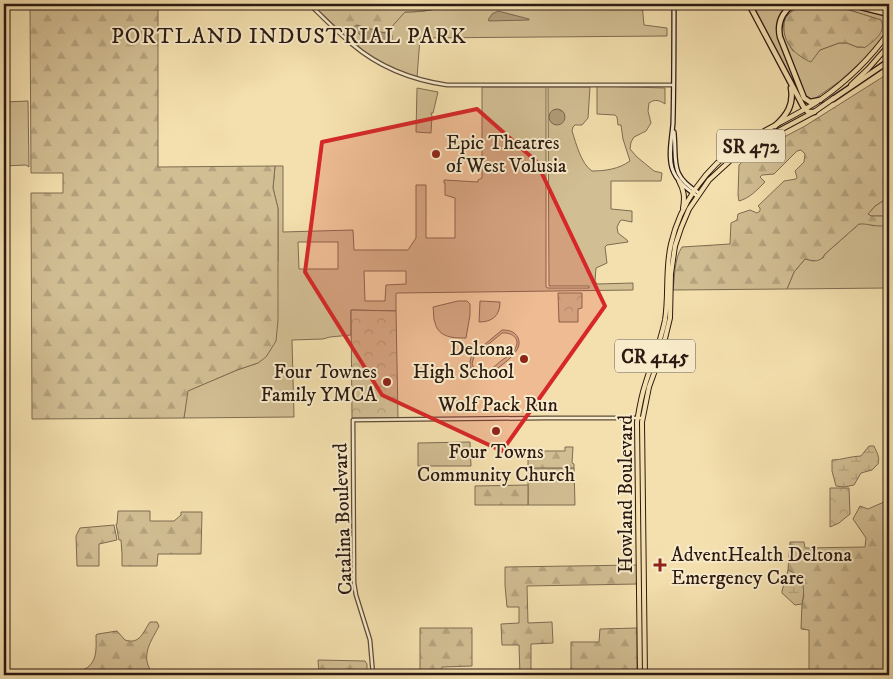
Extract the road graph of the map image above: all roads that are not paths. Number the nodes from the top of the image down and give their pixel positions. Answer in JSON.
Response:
{"nodes":[{"id":1,"x":309,"y":4,"type":"edge"},
{"id":2,"x":674,"y":4,"type":"edge"},
{"id":3,"x":749,"y":4,"type":"edge"},
{"id":4,"x":794,"y":4,"type":"edge"},
{"id":5,"x":849,"y":4,"type":"edge"},
{"id":6,"x":884,"y":4,"type":"edge"},
{"id":7,"x":889,"y":5,"type":"edge"},
{"id":8,"x":889,"y":14,"type":"edge"},
{"id":9,"x":889,"y":32,"type":"edge"},
{"id":10,"x":889,"y":45,"type":"edge"},
{"id":11,"x":889,"y":61,"type":"edge"},
{"id":12,"x":789,"y":80,"type":"junction"},
{"id":13,"x":673,"y":85,"type":"junction"},
{"id":14,"x":833,"y":99,"type":"junction"},
{"id":15,"x":820,"y":100,"type":"junction"},
{"id":16,"x":805,"y":110,"type":"junction"},
{"id":17,"x":814,"y":112,"type":"junction"},
{"id":18,"x":673,"y":124,"type":"junction"},
{"id":19,"x":775,"y":126,"type":"junction"},
{"id":20,"x":679,"y":181,"type":"junction"},
{"id":21,"x":694,"y":192,"type":"junction"},
{"id":22,"x":698,"y":194,"type":"junction"},
{"id":23,"x":682,"y":212,"type":"junction"},
{"id":24,"x":640,"y":418,"type":"junction"},
{"id":25,"x":353,"y":420,"type":"joint"},
{"id":26,"x":373,"y":675,"type":"edge"},
{"id":27,"x":640,"y":675,"type":"edge"},
{"id":28,"x":645,"y":675,"type":"edge"}],
"edges":[{"from":1,"to":13,"type":"street"},
{"from":2,"to":13,"type":"main road"},
{"from":3,"to":12,"type":"highway"},
{"from":4,"to":15,"type":"highway"},
{"from":5,"to":8,"type":"highway"},
{"from":6,"to":7,"type":"highway"},
{"from":9,"to":15,"type":"main road","number":"SR 472"},
{"from":10,"to":14,"type":"main road","number":"SR 472"},
{"from":11,"to":14,"type":"highway"},
{"from":12,"to":16,"type":"highway"},
{"from":12,"to":19,"type":"highway"},
{"from":13,"to":18,"type":"main road"},
{"from":14,"to":17,"type":"main road","number":"SR 472"},
{"from":15,"to":16,"type":"main road","number":"SR 472"},
{"from":16,"to":17,"type":"highway"},
{"from":16,"to":19,"type":"main road","number":"SR 472"},
{"from":17,"to":22,"type":"main road","number":"SR 472"},
{"from":18,"to":20,"type":"main road"},
{"from":18,"to":21,"type":"main road"},
{"from":19,"to":21,"type":"main road","number":"SR 472"},
{"from":20,"to":21,"type":"main road"},
{"from":20,"to":23,"type":"main road"},
{"from":21,"to":22,"type":"main road"},
{"from":21,"to":23,"type":"main road","number":"CR 4145"},
{"from":22,"to":24,"type":"main road","name":"Howland Boulevard","number":"CR 4145"},
{"from":23,"to":24,"type":"main road","name":"Howland Boulevard","number":"CR 4145"},
{"from":24,"to":25,"type":"street","name":"Wolf Pack Run"},
{"from":24,"to":27,"type":"main road","name":"Howland Boulevard","number":"CR 4145"},
{"from":24,"to":28,"type":"main road","name":"Howland Boulevard","number":"CR 4145"},
{"from":25,"to":26,"type":"street","name":"Catalina Boulevard"}]}
